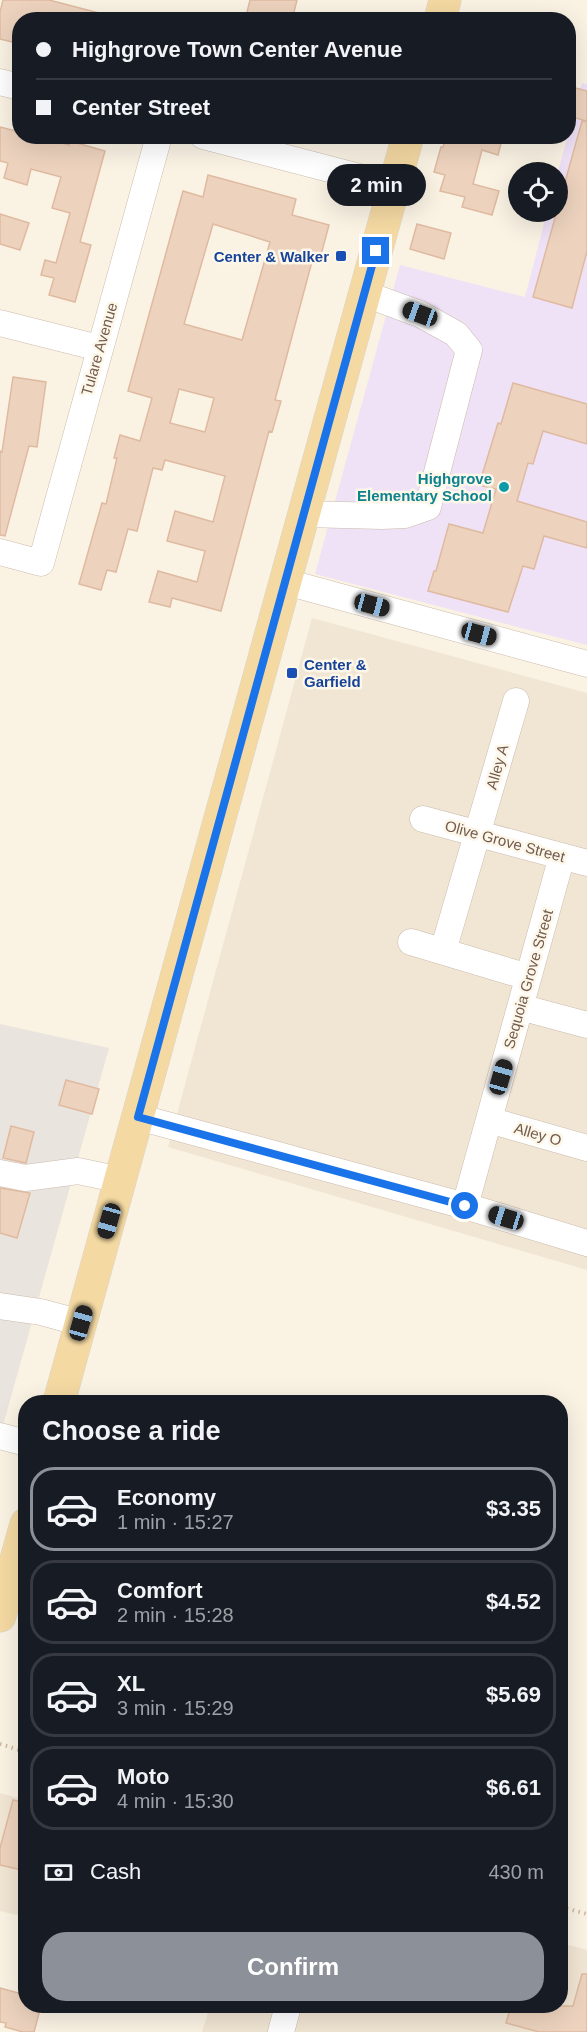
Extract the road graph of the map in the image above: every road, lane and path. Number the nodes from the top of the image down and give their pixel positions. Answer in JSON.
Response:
{"nodes":[{"id":1,"x":157,"y":144,"type":"edge"},
{"id":2,"x":234,"y":144,"type":"edge"},
{"id":3,"x":406,"y":144,"type":"edge"},
{"id":4,"x":394,"y":186,"type":"junction"},
{"id":5,"x":365,"y":294,"type":"junction"},
{"id":6,"x":0,"y":322,"type":"edge"},
{"id":7,"x":99,"y":348,"type":"junction"},
{"id":8,"x":304,"y":514,"type":"junction"},
{"id":9,"x":0,"y":552,"type":"edge"},
{"id":10,"x":286,"y":582,"type":"junction"},
{"id":11,"x":587,"y":664,"type":"edge"},
{"id":12,"x":516,"y":701,"type":"dead end"},
{"id":13,"x":423,"y":819,"type":"dead end"},
{"id":14,"x":477,"y":834,"type":"junction"},
{"id":15,"x":562,"y":856,"type":"junction"},
{"id":16,"x":587,"y":863,"type":"edge"},
{"id":17,"x":411,"y":942,"type":"dead end"},
{"id":18,"x":443,"y":951,"type":"junction"},
{"id":19,"x":528,"y":977,"type":"junction"},
{"id":20,"x":520,"y":1007,"type":"junction"},
{"id":21,"x":587,"y":1025,"type":"edge"},
{"id":22,"x":138,"y":1117,"type":"junction"},
{"id":23,"x":489,"y":1120,"type":"junction"},
{"id":24,"x":587,"y":1148,"type":"edge"},
{"id":25,"x":0,"y":1173,"type":"edge"},
{"id":26,"x":121,"y":1179,"type":"junction"},
{"id":27,"x":465,"y":1206,"type":"junction"},
{"id":28,"x":587,"y":1243,"type":"edge"},
{"id":29,"x":0,"y":1306,"type":"edge"},
{"id":30,"x":81,"y":1323,"type":"junction"},
{"id":31,"x":61,"y":1395,"type":"edge"},
{"id":32,"x":0,"y":1436,"type":"edge"},
{"id":33,"x":18,"y":1441,"type":"edge"},
{"id":34,"x":18,"y":1552,"type":"edge"},
{"id":35,"x":0,"y":1616,"type":"edge"},
{"id":36,"x":0,"y":1744,"type":"edge"},
{"id":37,"x":18,"y":1750,"type":"edge"},
{"id":38,"x":568,"y":1909,"type":"edge"},
{"id":39,"x":587,"y":1914,"type":"edge"},
{"id":40,"x":286,"y":2013,"type":"edge"},
{"id":41,"x":281,"y":2032,"type":"edge"}],
"edges":[{"from":1,"to":7,"type":"street","name":"Tulare Avenue"},
{"from":2,"to":4,"type":"street"},
{"from":3,"to":4,"type":"main road"},
{"from":4,"to":5,"type":"main road"},
{"from":5,"to":8,"type":"main road"},
{"from":5,"to":8,"type":"street"},
{"from":6,"to":7,"type":"street"},
{"from":7,"to":9,"type":"street","name":"Tulare Avenue"},
{"from":8,"to":10,"type":"main road"},
{"from":10,"to":11,"type":"street"},
{"from":10,"to":22,"type":"main road"},
{"from":12,"to":14,"type":"street","name":"Alley A"},
{"from":13,"to":14,"type":"street","name":"Olive Grove Street"},
{"from":14,"to":15,"type":"street","name":"Olive Grove Street"},
{"from":14,"to":18,"type":"street","name":"Alley A"},
{"from":15,"to":16,"type":"street","name":"Olive Grove Street"},
{"from":15,"to":19,"type":"street","name":"Sequoia Grove Street"},
{"from":17,"to":18,"type":"street"},
{"from":18,"to":19,"type":"street"},
{"from":19,"to":20,"type":"street","name":"Sequoia Grove Street"},
{"from":20,"to":21,"type":"street"},
{"from":20,"to":23,"type":"street","name":"Sequoia Grove Street"},
{"from":22,"to":26,"type":"main road"},
{"from":22,"to":27,"type":"street"},
{"from":23,"to":24,"type":"street","name":"Alley O"},
{"from":23,"to":27,"type":"street","name":"Sequoia Grove Street"},
{"from":25,"to":26,"type":"street"},
{"from":26,"to":30,"type":"main road"},
{"from":27,"to":28,"type":"street"},
{"from":29,"to":30,"type":"street"},
{"from":30,"to":31,"type":"main road"},
{"from":32,"to":33,"type":"street"},
{"from":34,"to":35,"type":"main road"},
{"from":36,"to":37,"type":"path"},
{"from":38,"to":39,"type":"path"},
{"from":40,"to":41,"type":"street"}]}
